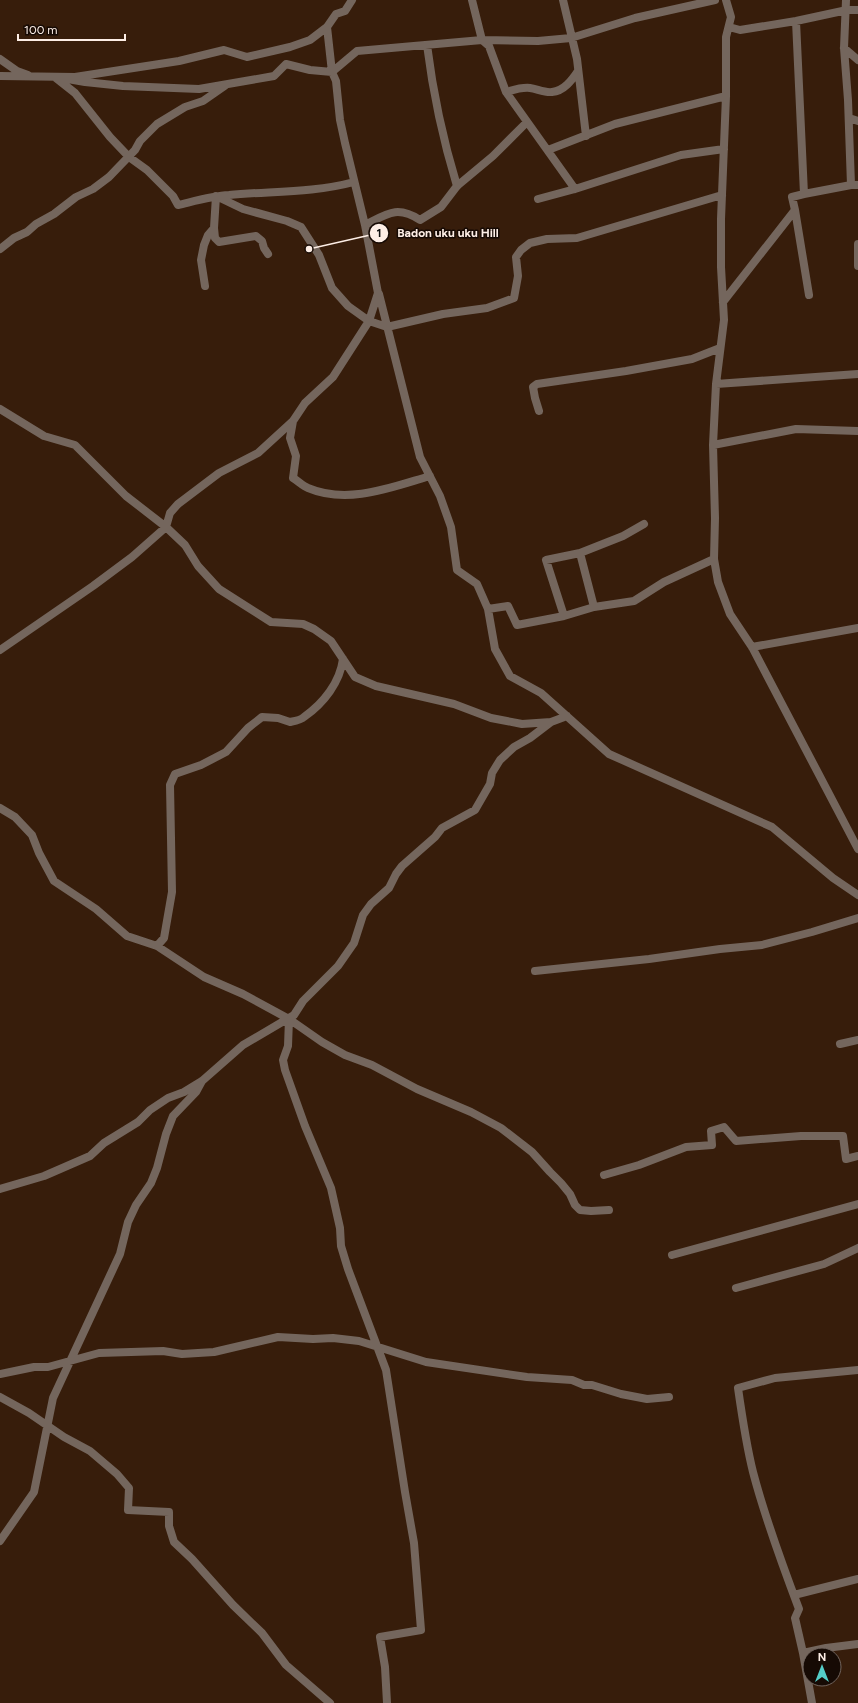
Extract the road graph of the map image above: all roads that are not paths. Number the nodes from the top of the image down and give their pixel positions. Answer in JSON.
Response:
{"nodes":[{"id":1,"x":352,"y":0,"type":"edge"},
{"id":2,"x":472,"y":0,"type":"edge"},
{"id":3,"x":563,"y":0,"type":"edge"},
{"id":4,"x":715,"y":0,"type":"edge"},
{"id":5,"x":726,"y":0,"type":"edge"},
{"id":6,"x":846,"y":0,"type":"edge"},
{"id":7,"x":858,"y":3,"type":"edge"},
{"id":8,"x":847,"y":10,"type":"junction"},
{"id":9,"x":858,"y":10,"type":"edge"},
{"id":10,"x":796,"y":21,"type":"junction"},
{"id":11,"x":327,"y":27,"type":"junction"},
{"id":12,"x":729,"y":27,"type":"junction"},
{"id":13,"x":571,"y":38,"type":"junction"},
{"id":14,"x":482,"y":40,"type":"junction"},
{"id":15,"x":427,"y":45,"type":"junction"},
{"id":16,"x":844,"y":48,"type":"junction"},
{"id":17,"x":0,"y":59,"type":"edge"},
{"id":18,"x":858,"y":60,"type":"edge"},
{"id":19,"x":578,"y":70,"type":"junction"},
{"id":20,"x":332,"y":72,"type":"junction"},
{"id":21,"x":0,"y":76,"type":"edge"},
{"id":22,"x":34,"y":78,"type":"junction"},
{"id":23,"x":59,"y":78,"type":"junction"},
{"id":24,"x":229,"y":84,"type":"junction"},
{"id":25,"x":506,"y":92,"type":"junction"},
{"id":26,"x":726,"y":96,"type":"junction"},
{"id":27,"x":849,"y":118,"type":"junction"},
{"id":28,"x":527,"y":122,"type":"junction"},
{"id":29,"x":858,"y":122,"type":"edge"},
{"id":30,"x":586,"y":136,"type":"junction"},
{"id":31,"x":724,"y":149,"type":"junction"},
{"id":32,"x":548,"y":150,"type":"junction"},
{"id":33,"x":129,"y":156,"type":"junction"},
{"id":34,"x":354,"y":182,"type":"junction"},
{"id":35,"x":855,"y":185,"type":"edge"},
{"id":36,"x":457,"y":186,"type":"junction"},
{"id":37,"x":575,"y":189,"type":"junction"},
{"id":38,"x":804,"y":194,"type":"junction"},
{"id":39,"x":216,"y":196,"type":"junction"},
{"id":40,"x":722,"y":196,"type":"junction"},
{"id":41,"x":538,"y":199,"type":"dead end"},
{"id":42,"x":795,"y":210,"type":"junction"},
{"id":43,"x":365,"y":225,"type":"junction"},
{"id":44,"x":214,"y":228,"type":"junction"},
{"id":45,"x":858,"y":244,"type":"edge"},
{"id":46,"x":0,"y":248,"type":"edge"},
{"id":47,"x":268,"y":254,"type":"dead end"},
{"id":48,"x":858,"y":266,"type":"edge"},
{"id":49,"x":205,"y":286,"type":"dead end"},
{"id":50,"x":378,"y":293,"type":"junction"},
{"id":51,"x":809,"y":295,"type":"dead end"},
{"id":52,"x":723,"y":302,"type":"junction"},
{"id":53,"x":369,"y":321,"type":"junction"},
{"id":54,"x":387,"y":327,"type":"junction"},
{"id":55,"x":720,"y":348,"type":"junction"},
{"id":56,"x":858,"y":374,"type":"edge"},
{"id":57,"x":716,"y":384,"type":"junction"},
{"id":58,"x":0,"y":409,"type":"edge"},
{"id":59,"x":539,"y":411,"type":"dead end"},
{"id":60,"x":293,"y":421,"type":"junction"},
{"id":61,"x":858,"y":432,"type":"edge"},
{"id":62,"x":713,"y":445,"type":"junction"},
{"id":63,"x":430,"y":476,"type":"junction"},
{"id":64,"x":644,"y":524,"type":"dead end"},
{"id":65,"x":166,"y":527,"type":"junction"},
{"id":66,"x":580,"y":553,"type":"junction"},
{"id":67,"x":714,"y":558,"type":"junction"},
{"id":68,"x":594,"y":607,"type":"junction"},
{"id":69,"x":488,"y":609,"type":"junction"},
{"id":70,"x":564,"y":616,"type":"junction"},
{"id":71,"x":858,"y":628,"type":"edge"},
{"id":72,"x":752,"y":647,"type":"junction"},
{"id":73,"x":0,"y":650,"type":"edge"},
{"id":74,"x":343,"y":659,"type":"junction"},
{"id":75,"x":567,"y":716,"type":"junction"},
{"id":76,"x":550,"y":722,"type":"junction"},
{"id":77,"x":0,"y":808,"type":"edge"},
{"id":78,"x":858,"y":849,"type":"edge"},
{"id":79,"x":858,"y":895,"type":"edge"},
{"id":80,"x":858,"y":918,"type":"edge"},
{"id":81,"x":157,"y":946,"type":"junction"},
{"id":82,"x":535,"y":971,"type":"dead end"},
{"id":83,"x":289,"y":1019,"type":"junction"},
{"id":84,"x":858,"y":1040,"type":"edge"},
{"id":85,"x":840,"y":1044,"type":"dead end"},
{"id":86,"x":202,"y":1081,"type":"junction"},
{"id":87,"x":858,"y":1156,"type":"edge"},
{"id":88,"x":604,"y":1175,"type":"dead end"},
{"id":89,"x":0,"y":1189,"type":"edge"},
{"id":90,"x":858,"y":1204,"type":"edge"},
{"id":91,"x":609,"y":1210,"type":"dead end"},
{"id":92,"x":858,"y":1248,"type":"edge"},
{"id":93,"x":672,"y":1255,"type":"dead end"},
{"id":94,"x":736,"y":1288,"type":"dead end"},
{"id":95,"x":376,"y":1346,"type":"junction"},
{"id":96,"x":70,"y":1361,"type":"junction"},
{"id":97,"x":858,"y":1370,"type":"edge"},
{"id":98,"x":0,"y":1374,"type":"edge"},
{"id":99,"x":0,"y":1397,"type":"edge"},
{"id":100,"x":669,"y":1397,"type":"dead end"},
{"id":101,"x":47,"y":1426,"type":"junction"},
{"id":102,"x":0,"y":1541,"type":"edge"},
{"id":103,"x":858,"y":1579,"type":"edge"},
{"id":104,"x":794,"y":1595,"type":"junction"},
{"id":105,"x":858,"y":1644,"type":"edge"},
{"id":106,"x":834,"y":1647,"type":"edge"},
{"id":107,"x":802,"y":1649,"type":"edge"},
{"id":108,"x":809,"y":1687,"type":"edge"},
{"id":109,"x":330,"y":1703,"type":"edge"},
{"id":110,"x":387,"y":1703,"type":"edge"},
{"id":111,"x":812,"y":1703,"type":"edge"}],
"edges":[{"from":1,"to":11,"type":"street"},
{"from":2,"to":14,"type":"street"},
{"from":3,"to":13,"type":"street"},
{"from":4,"to":13,"type":"street"},
{"from":5,"to":12,"type":"street"},
{"from":6,"to":8,"type":"street"},
{"from":7,"to":8,"type":"street"},
{"from":8,"to":9,"type":"street"},
{"from":8,"to":10,"type":"street"},
{"from":8,"to":16,"type":"street"},
{"from":10,"to":12,"type":"street"},
{"from":10,"to":38,"type":"street"},
{"from":11,"to":20,"type":"street"},
{"from":11,"to":23,"type":"street"},
{"from":12,"to":26,"type":"street"},
{"from":13,"to":14,"type":"street"},
{"from":13,"to":19,"type":"street"},
{"from":14,"to":15,"type":"street"},
{"from":14,"to":25,"type":"street"},
{"from":15,"to":20,"type":"street"},
{"from":15,"to":36,"type":"street"},
{"from":16,"to":18,"type":"street"},
{"from":16,"to":27,"type":"street"},
{"from":17,"to":22,"type":"street"},
{"from":19,"to":25,"type":"street"},
{"from":19,"to":30,"type":"street"},
{"from":20,"to":24,"type":"street"},
{"from":20,"to":34,"type":"street"},
{"from":21,"to":22,"type":"street"},
{"from":22,"to":23,"type":"street"},
{"from":23,"to":24,"type":"street"},
{"from":23,"to":33,"type":"street"},
{"from":24,"to":33,"type":"street"},
{"from":25,"to":28,"type":"street"},
{"from":26,"to":30,"type":"street"},
{"from":26,"to":31,"type":"street"},
{"from":27,"to":29,"type":"street"},
{"from":27,"to":35,"type":"street"},
{"from":28,"to":32,"type":"street"},
{"from":28,"to":36,"type":"street"},
{"from":30,"to":32,"type":"street"},
{"from":31,"to":37,"type":"street"},
{"from":31,"to":40,"type":"street"},
{"from":32,"to":37,"type":"street"},
{"from":33,"to":39,"type":"street"},
{"from":33,"to":46,"type":"street"},
{"from":34,"to":39,"type":"street"},
{"from":34,"to":43,"type":"street"},
{"from":35,"to":38,"type":"street"},
{"from":36,"to":43,"type":"street"},
{"from":37,"to":41,"type":"street"},
{"from":38,"to":42,"type":"street"},
{"from":39,"to":44,"type":"street"},
{"from":39,"to":53,"type":"street"},
{"from":40,"to":52,"type":"street"},
{"from":40,"to":54,"type":"street"},
{"from":42,"to":51,"type":"street"},
{"from":42,"to":52,"type":"street"},
{"from":43,"to":50,"type":"street"},
{"from":44,"to":47,"type":"street"},
{"from":44,"to":49,"type":"street"},
{"from":45,"to":48,"type":"street"},
{"from":50,"to":53,"type":"street"},
{"from":50,"to":54,"type":"street"},
{"from":52,"to":55,"type":"street"},
{"from":53,"to":54,"type":"street"},
{"from":53,"to":60,"type":"street"},
{"from":54,"to":63,"type":"street"},
{"from":55,"to":57,"type":"street"},
{"from":55,"to":59,"type":"street"},
{"from":56,"to":57,"type":"street"},
{"from":57,"to":62,"type":"street"},
{"from":58,"to":65,"type":"street"},
{"from":60,"to":63,"type":"street"},
{"from":60,"to":65,"type":"street"},
{"from":61,"to":62,"type":"street"},
{"from":62,"to":67,"type":"street"},
{"from":63,"to":69,"type":"street"},
{"from":64,"to":66,"type":"street"},
{"from":65,"to":73,"type":"street"},
{"from":65,"to":74,"type":"street"},
{"from":66,"to":68,"type":"street"},
{"from":66,"to":70,"type":"street"},
{"from":67,"to":68,"type":"street"},
{"from":67,"to":72,"type":"street"},
{"from":68,"to":70,"type":"street"},
{"from":69,"to":70,"type":"street"},
{"from":69,"to":75,"type":"street"},
{"from":71,"to":72,"type":"street"},
{"from":72,"to":78,"type":"street"},
{"from":74,"to":76,"type":"street"},
{"from":74,"to":81,"type":"street"},
{"from":75,"to":76,"type":"street"},
{"from":75,"to":79,"type":"street"},
{"from":76,"to":83,"type":"street"},
{"from":77,"to":81,"type":"street"},
{"from":80,"to":82,"type":"street"},
{"from":81,"to":83,"type":"street"},
{"from":83,"to":86,"type":"street"},
{"from":83,"to":91,"type":"street"},
{"from":83,"to":95,"type":"street"},
{"from":84,"to":85,"type":"street"},
{"from":86,"to":89,"type":"street"},
{"from":86,"to":96,"type":"street"},
{"from":87,"to":88,"type":"street"},
{"from":90,"to":93,"type":"street"},
{"from":92,"to":94,"type":"street"},
{"from":95,"to":96,"type":"street"},
{"from":95,"to":100,"type":"street"},
{"from":95,"to":110,"type":"street"},
{"from":96,"to":98,"type":"street"},
{"from":96,"to":101,"type":"street"},
{"from":97,"to":104,"type":"street"},
{"from":99,"to":101,"type":"street"},
{"from":101,"to":102,"type":"street"},
{"from":101,"to":109,"type":"street"},
{"from":103,"to":104,"type":"street"},
{"from":104,"to":107,"type":"street"},
{"from":105,"to":106,"type":"street"},
{"from":108,"to":111,"type":"street"}]}
